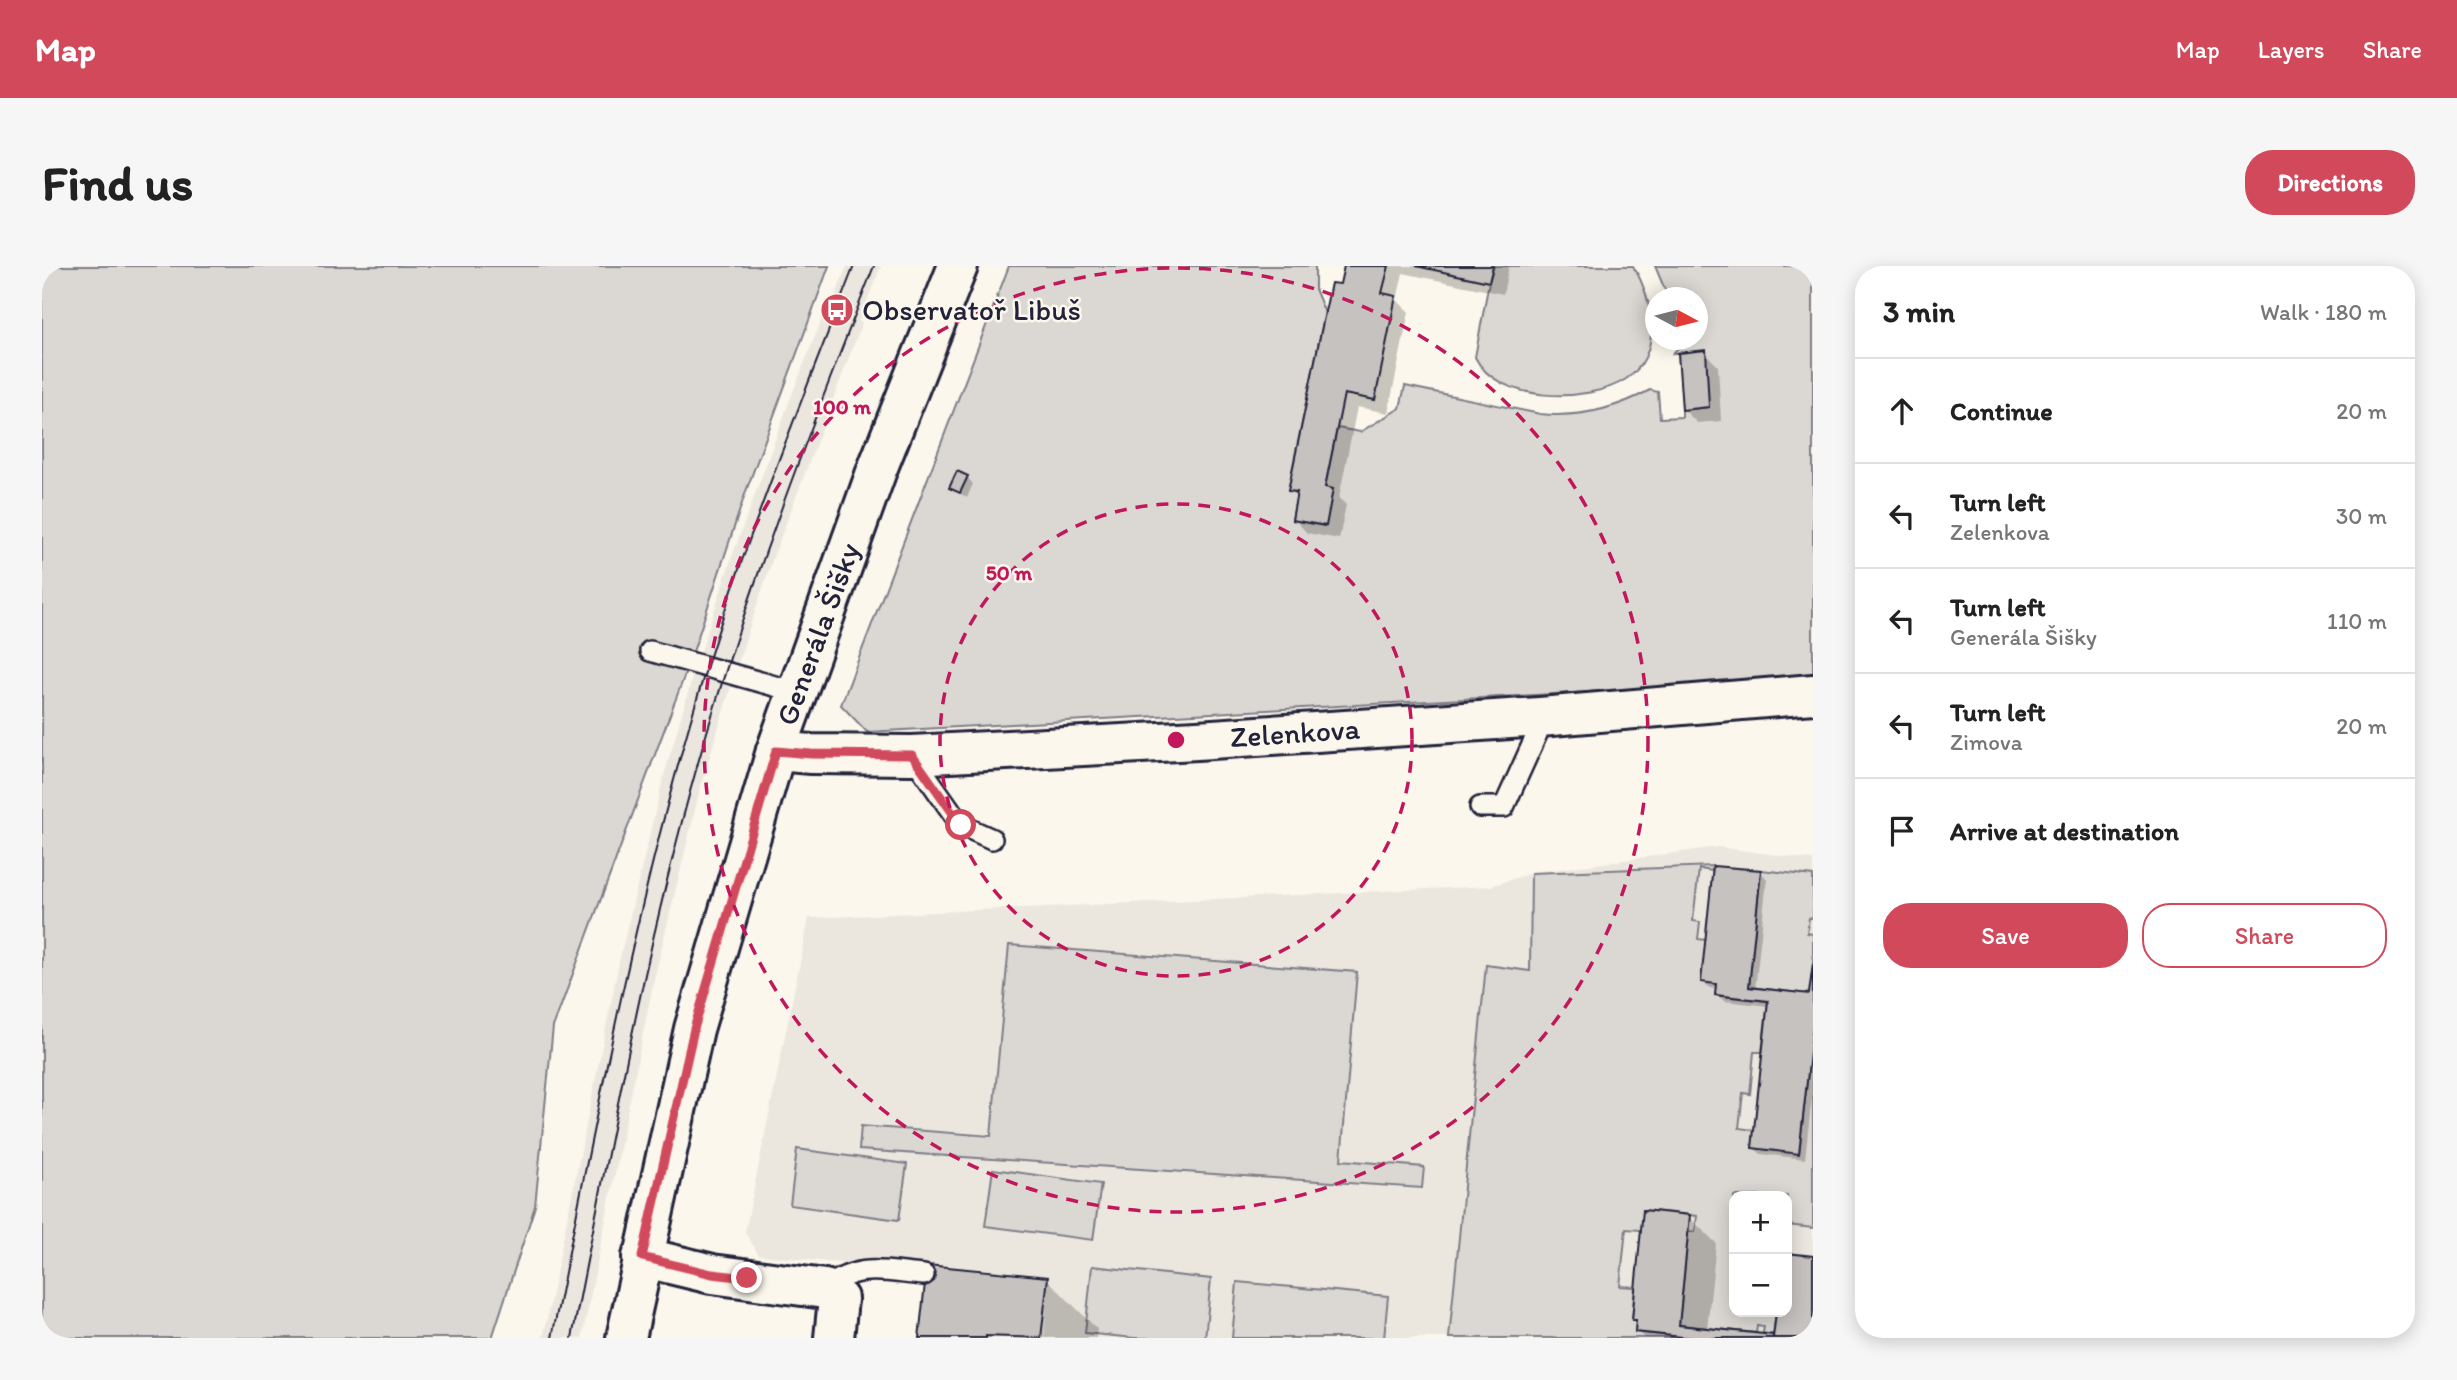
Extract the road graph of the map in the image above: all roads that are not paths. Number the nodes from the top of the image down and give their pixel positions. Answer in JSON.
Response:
{"nodes":[{"id":1,"x":957,"y":266,"type":"edge"},
{"id":2,"x":650,"y":650,"type":"dead end"},
{"id":3,"x":796,"y":692,"type":"junction"},
{"id":4,"x":1813,"y":694,"type":"edge"},
{"id":5,"x":1540,"y":717,"type":"junction"},
{"id":6,"x":776,"y":751,"type":"junction"},
{"id":7,"x":912,"y":755,"type":"junction"},
{"id":8,"x":1480,"y":807,"type":"dead end"},
{"id":9,"x":992,"y":839,"type":"dead end"},
{"id":10,"x":642,"y":1257,"type":"junction"},
{"id":11,"x":923,"y":1275,"type":"dead end"},
{"id":12,"x":825,"y":1289,"type":"junction"},
{"id":13,"x":626,"y":1338,"type":"edge"},
{"id":14,"x":834,"y":1338,"type":"edge"}],
"edges":[{"from":1,"to":3,"type":"street","name":"Generála Šišky"},
{"from":2,"to":3,"type":"lane"},
{"from":3,"to":6,"type":"street","name":"Generála Šišky"},
{"from":4,"to":5,"type":"street","name":"Zelenkova"},
{"from":5,"to":7,"type":"street","name":"Zelenkova"},
{"from":5,"to":8,"type":"lane"},
{"from":6,"to":7,"type":"street","name":"Zelenkova"},
{"from":6,"to":10,"type":"street","name":"Generála Šišky"},
{"from":7,"to":9,"type":"lane"},
{"from":10,"to":12,"type":"street"},
{"from":10,"to":13,"type":"street","name":"Generála Šišky"},
{"from":11,"to":12,"type":"lane"},
{"from":12,"to":14,"type":"street"}]}
